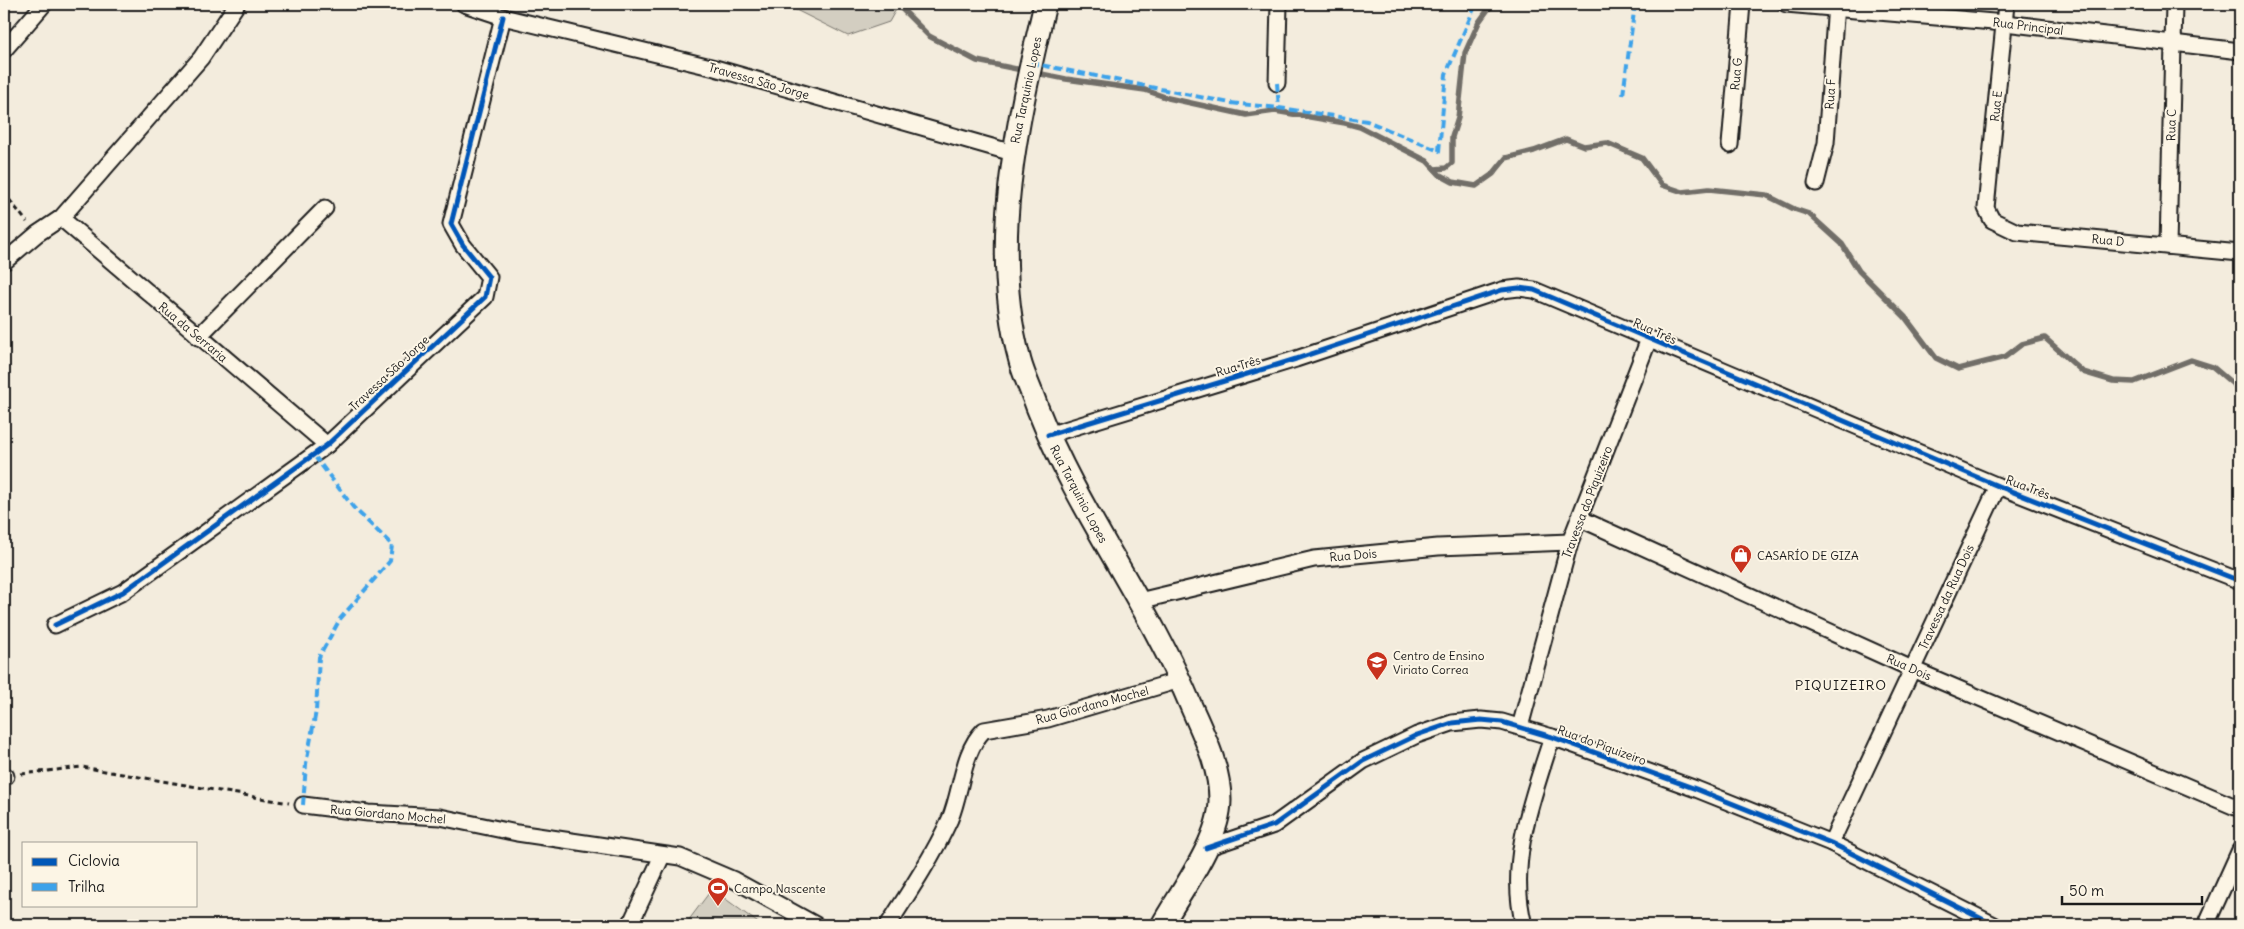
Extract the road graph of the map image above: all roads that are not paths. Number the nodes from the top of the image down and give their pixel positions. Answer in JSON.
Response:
{"nodes":[{"id":1,"x":44,"y":4,"type":"edge"},
{"id":2,"x":237,"y":4,"type":"edge"},
{"id":3,"x":464,"y":4,"type":"edge"},
{"id":4,"x":1045,"y":4,"type":"edge"},
{"id":5,"x":1279,"y":4,"type":"edge"},
{"id":6,"x":1742,"y":4,"type":"edge"},
{"id":7,"x":1786,"y":4,"type":"edge"},
{"id":8,"x":2006,"y":4,"type":"edge"},
{"id":9,"x":2174,"y":4,"type":"edge"},
{"id":10,"x":1836,"y":5,"type":"edge"},
{"id":11,"x":503,"y":17,"type":"junction"},
{"id":12,"x":2004,"y":23,"type":"junction"},
{"id":13,"x":2172,"y":44,"type":"junction"},
{"id":14,"x":4,"y":50,"type":"edge"},
{"id":15,"x":2240,"y":51,"type":"edge"},
{"id":16,"x":1277,"y":83,"type":"dead end"},
{"id":17,"x":1730,"y":145,"type":"dead end"},
{"id":18,"x":1013,"y":153,"type":"junction"},
{"id":19,"x":1816,"y":183,"type":"dead end"},
{"id":20,"x":325,"y":208,"type":"dead end"},
{"id":21,"x":1986,"y":208,"type":"joint"},
{"id":22,"x":61,"y":218,"type":"junction"},
{"id":23,"x":2168,"y":246,"type":"junction"},
{"id":24,"x":2240,"y":254,"type":"edge"},
{"id":25,"x":4,"y":262,"type":"edge"},
{"id":26,"x":198,"y":337,"type":"junction"},
{"id":27,"x":1649,"y":339,"type":"junction"},
{"id":28,"x":1048,"y":435,"type":"junction"},
{"id":29,"x":327,"y":445,"type":"junction"},
{"id":30,"x":1998,"y":486,"type":"junction"},
{"id":31,"x":1581,"y":519,"type":"junction"},
{"id":32,"x":1570,"y":542,"type":"junction"},
{"id":33,"x":2240,"y":581,"type":"edge"},
{"id":34,"x":1140,"y":601,"type":"junction"},
{"id":35,"x":55,"y":625,"type":"dead end"},
{"id":36,"x":1912,"y":669,"type":"junction"},
{"id":37,"x":1180,"y":680,"type":"junction"},
{"id":38,"x":1520,"y":727,"type":"junction"},
{"id":39,"x":1552,"y":737,"type":"junction"},
{"id":40,"x":303,"y":805,"type":"road end"},
{"id":41,"x":2240,"y":809,"type":"edge"},
{"id":42,"x":1831,"y":843,"type":"junction"},
{"id":43,"x":1206,"y":848,"type":"junction"},
{"id":44,"x":662,"y":856,"type":"junction"},
{"id":45,"x":2238,"y":860,"type":"edge"},
{"id":46,"x":630,"y":925,"type":"edge"},
{"id":47,"x":816,"y":925,"type":"edge"},
{"id":48,"x":888,"y":925,"type":"edge"},
{"id":49,"x":1162,"y":925,"type":"edge"},
{"id":50,"x":1524,"y":925,"type":"edge"},
{"id":51,"x":1994,"y":925,"type":"edge"},
{"id":52,"x":2206,"y":925,"type":"edge"}],
"edges":[{"from":1,"to":14,"type":"street"},
{"from":2,"to":22,"type":"street"},
{"from":3,"to":11,"type":"street","name":"Travessa São Jorge"},
{"from":4,"to":18,"type":"main road","name":"Rua Tarquinio Lopes"},
{"from":5,"to":16,"type":"street"},
{"from":6,"to":17,"type":"street","name":"Rua G"},
{"from":7,"to":10,"type":"street","name":"Rua Principal"},
{"from":8,"to":12,"type":"street","name":"Rua E"},
{"from":9,"to":13,"type":"street","name":"Rua C"},
{"from":10,"to":12,"type":"street","name":"Rua Principal"},
{"from":10,"to":19,"type":"street","name":"Rua F"},
{"from":11,"to":18,"type":"street","name":"Travessa São Jorge"},
{"from":11,"to":29,"type":"street","name":"Travessa São Jorge"},
{"from":12,"to":13,"type":"street","name":"Rua Principal"},
{"from":12,"to":21,"type":"street","name":"Rua E"},
{"from":13,"to":15,"type":"street","name":"Rua Principal"},
{"from":13,"to":23,"type":"street","name":"Rua C"},
{"from":18,"to":28,"type":"main road","name":"Rua Tarquinio Lopes"},
{"from":20,"to":26,"type":"street"},
{"from":21,"to":23,"type":"street","name":"Rua D"},
{"from":22,"to":25,"type":"street"},
{"from":22,"to":26,"type":"street","name":"Rua da Serraria"},
{"from":23,"to":24,"type":"street","name":"Rua D"},
{"from":26,"to":29,"type":"street","name":"Rua da Serraria"},
{"from":27,"to":28,"type":"street","name":"Rua Três"},
{"from":27,"to":30,"type":"street","name":"Rua Três"},
{"from":27,"to":31,"type":"street","name":"Travessa do Piquizeiro"},
{"from":28,"to":34,"type":"main road","name":"Rua Tarquinio Lopes"},
{"from":29,"to":35,"type":"street","name":"Travessa São Jorge"},
{"from":30,"to":33,"type":"street","name":"Rua Três"},
{"from":30,"to":36,"type":"street","name":"Travessa da Rua Dois"},
{"from":31,"to":32,"type":"street","name":"Travessa do Piquizeiro"},
{"from":31,"to":36,"type":"street","name":"Rua Dois"},
{"from":32,"to":34,"type":"street","name":"Rua Dois"},
{"from":32,"to":38,"type":"street","name":"Travessa do Piquizeiro"},
{"from":34,"to":37,"type":"main road","name":"Rua Tarquinio Lopes"},
{"from":36,"to":41,"type":"street","name":"Rua Dois"},
{"from":36,"to":42,"type":"street","name":"Travessa da Rua Dois"},
{"from":37,"to":43,"type":"main road","name":"Rua Tarquinio Lopes"},
{"from":37,"to":48,"type":"street","name":"Rua Giordano Mochel"},
{"from":38,"to":39,"type":"street","name":"Rua do Piquizeiro"},
{"from":38,"to":43,"type":"street","name":"Rua do Piquizeiro"},
{"from":39,"to":42,"type":"street","name":"Rua do Piquizeiro"},
{"from":39,"to":50,"type":"street"},
{"from":40,"to":44,"type":"street","name":"Rua Giordano Mochel"},
{"from":42,"to":51,"type":"street","name":"Rua do Piquizeiro"},
{"from":43,"to":49,"type":"main road","name":"Rua Tarquinio Lopes"},
{"from":44,"to":46,"type":"street"},
{"from":44,"to":47,"type":"street","name":"Rua Giordano Mochel"},
{"from":45,"to":52,"type":"street"}]}
